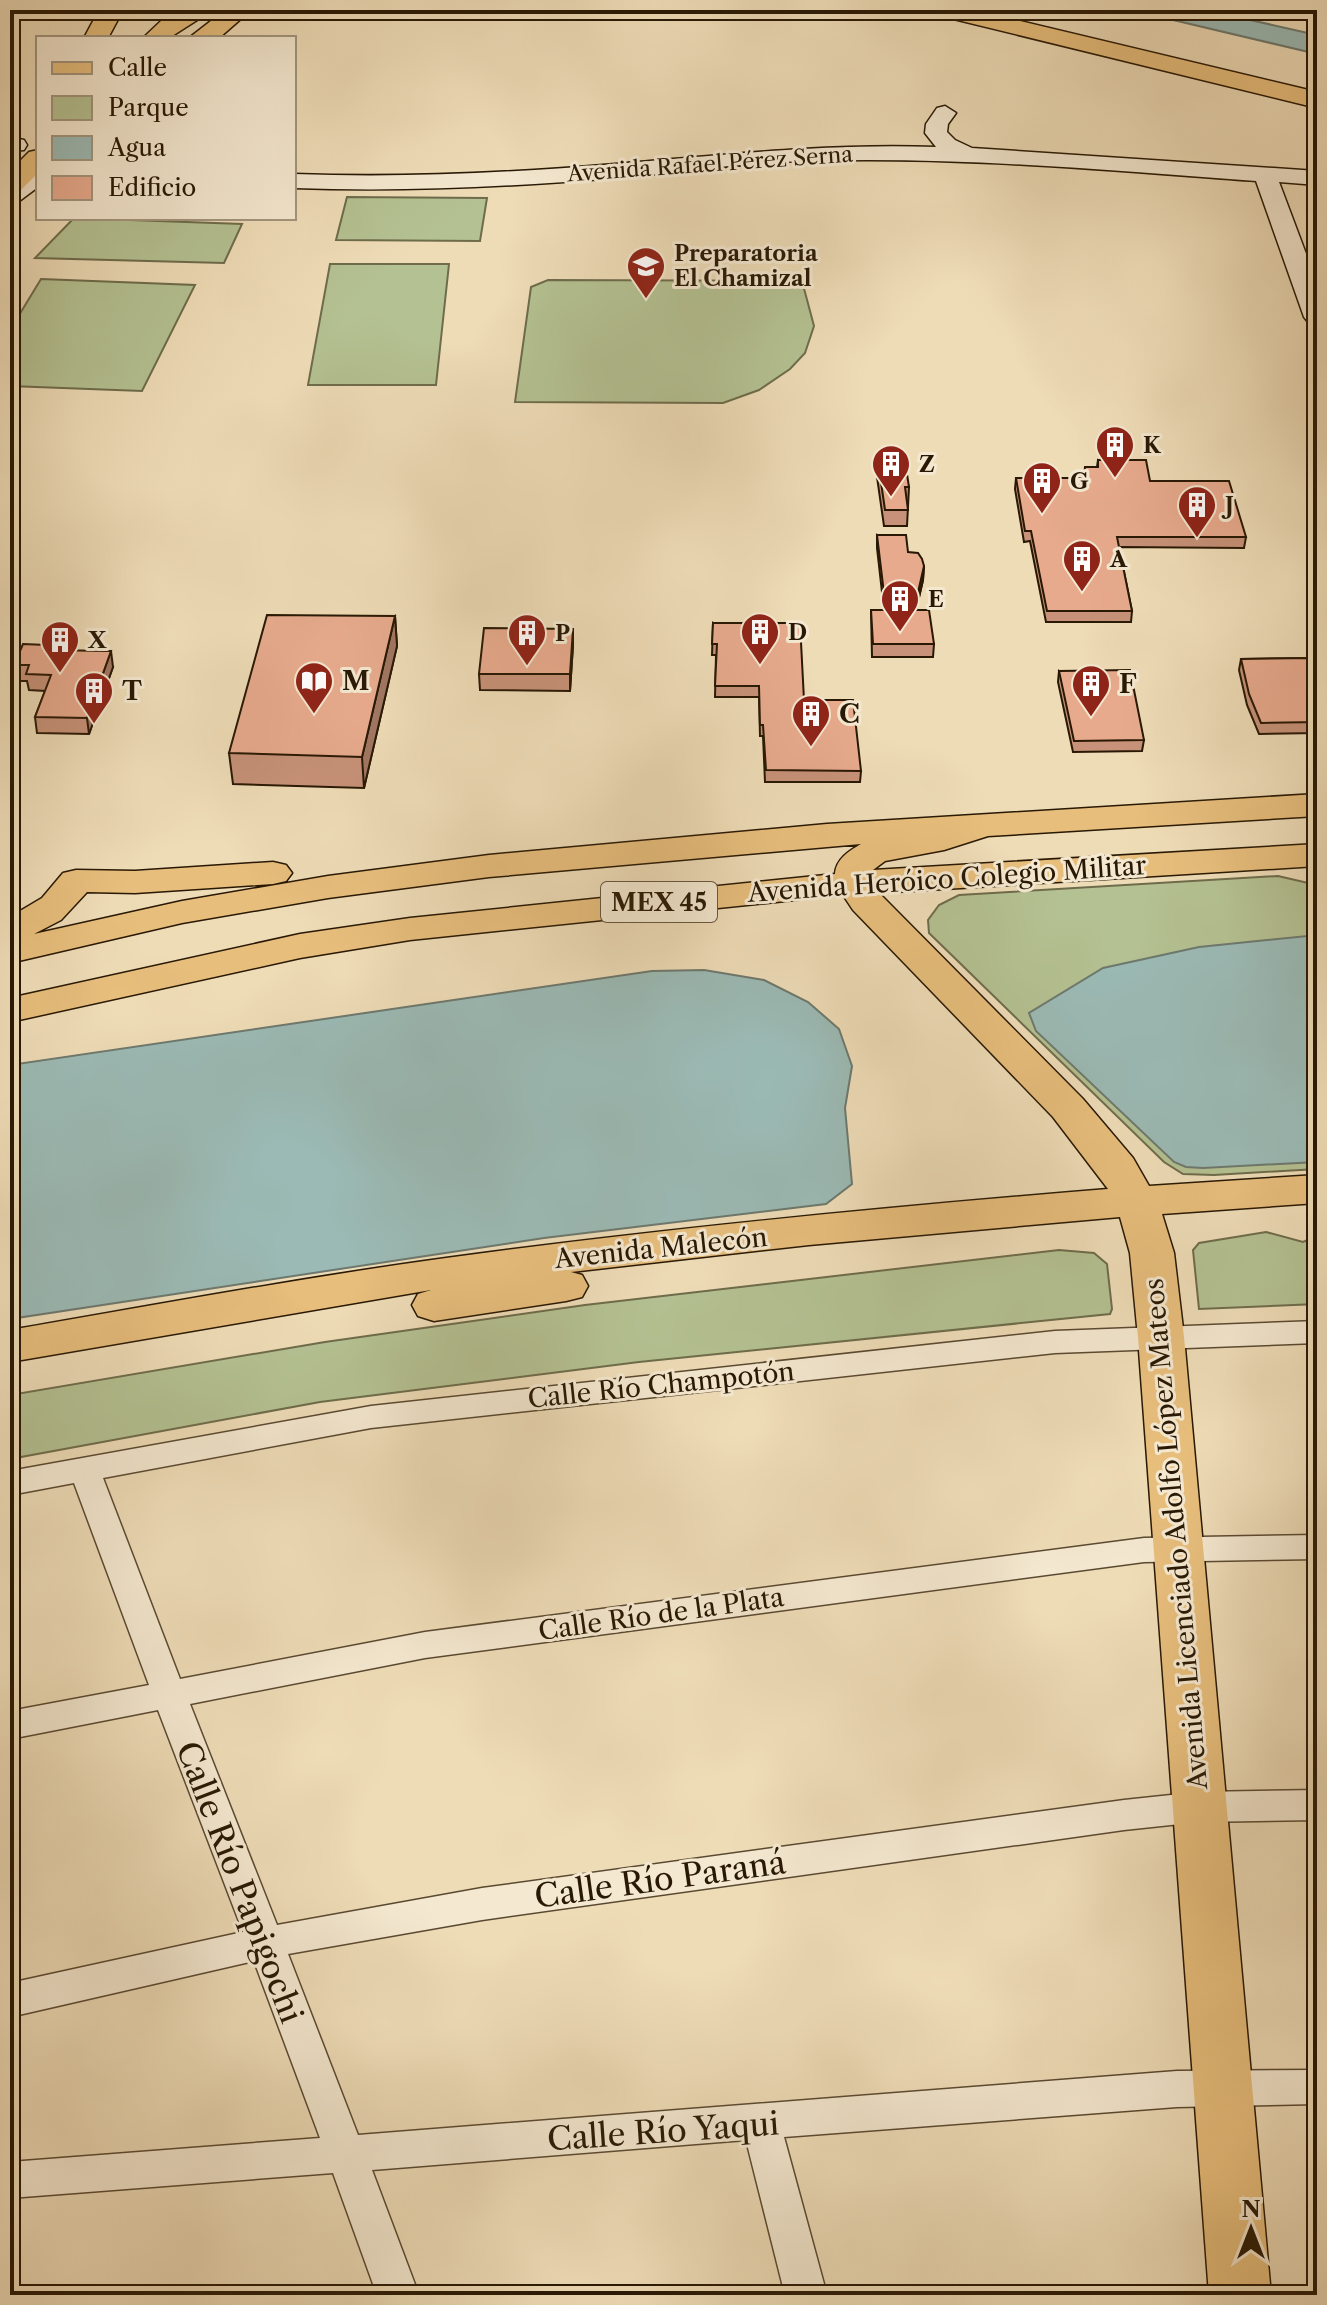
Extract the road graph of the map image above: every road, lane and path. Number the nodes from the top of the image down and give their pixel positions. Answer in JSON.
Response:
{"nodes":[{"id":1,"x":111,"y":10,"type":"edge"},
{"id":2,"x":192,"y":10,"type":"edge"},
{"id":3,"x":239,"y":10,"type":"edge"},
{"id":4,"x":945,"y":10,"type":"edge"},
{"id":5,"x":995,"y":10,"type":"edge"},
{"id":6,"x":97,"y":36,"type":"edge"},
{"id":7,"x":157,"y":36,"type":"edge"},
{"id":8,"x":205,"y":36,"type":"edge"},
{"id":9,"x":1317,"y":87,"type":"edge"},
{"id":10,"x":1317,"y":100,"type":"edge"},
{"id":11,"x":945,"y":113,"type":"dead end"},
{"id":12,"x":36,"y":126,"type":"edge"},
{"id":13,"x":18,"y":149,"type":"edge"},
{"id":14,"x":968,"y":155,"type":"junction"},
{"id":15,"x":1265,"y":175,"type":"junction"},
{"id":16,"x":36,"y":178,"type":"edge"},
{"id":17,"x":1317,"y":178,"type":"edge"},
{"id":18,"x":296,"y":181,"type":"edge"},
{"id":19,"x":10,"y":186,"type":"edge"},
{"id":20,"x":10,"y":197,"type":"edge"},
{"id":21,"x":1317,"y":317,"type":"edge"},
{"id":22,"x":1317,"y":805,"type":"edge"},
{"id":23,"x":985,"y":825,"type":"junction"},
{"id":24,"x":1317,"y":855,"type":"edge"},
{"id":25,"x":854,"y":883,"type":"junction"},
{"id":26,"x":328,"y":887,"type":"junction"},
{"id":27,"x":10,"y":929,"type":"edge"},
{"id":28,"x":10,"y":951,"type":"edge"},
{"id":29,"x":10,"y":1010,"type":"edge"},
{"id":30,"x":1317,"y":1189,"type":"edge"},
{"id":31,"x":1141,"y":1214,"type":"junction"},
{"id":32,"x":1317,"y":1218,"type":"edge"},
{"id":33,"x":1317,"y":1332,"type":"edge"},
{"id":34,"x":1161,"y":1337,"type":"junction"},
{"id":35,"x":10,"y":1346,"type":"edge"},
{"id":36,"x":10,"y":1373,"type":"edge"},
{"id":37,"x":84,"y":1468,"type":"junction"},
{"id":38,"x":10,"y":1483,"type":"edge"},
{"id":39,"x":1317,"y":1547,"type":"edge"},
{"id":40,"x":1178,"y":1548,"type":"junction"},
{"id":41,"x":167,"y":1695,"type":"junction"},
{"id":42,"x":10,"y":1725,"type":"edge"},
{"id":43,"x":1317,"y":1805,"type":"edge"},
{"id":44,"x":1199,"y":1807,"type":"junction"},
{"id":45,"x":263,"y":1943,"type":"junction"},
{"id":46,"x":10,"y":2000,"type":"edge"},
{"id":47,"x":1317,"y":2087,"type":"edge"},
{"id":48,"x":1223,"y":2089,"type":"junction"},
{"id":49,"x":761,"y":2123,"type":"junction"},
{"id":50,"x":348,"y":2155,"type":"junction"},
{"id":51,"x":10,"y":2180,"type":"edge"},
{"id":52,"x":398,"y":2295,"type":"edge"},
{"id":53,"x":806,"y":2295,"type":"edge"},
{"id":54,"x":1240,"y":2295,"type":"edge"}],
"edges":[{"from":1,"to":6,"type":"highway"},
{"from":2,"to":7,"type":"highway"},
{"from":3,"to":8,"type":"highway"},
{"from":4,"to":10,"type":"highway"},
{"from":5,"to":9,"type":"highway"},
{"from":11,"to":14,"type":"main road"},
{"from":12,"to":13,"type":"highway"},
{"from":13,"to":19,"type":"highway"},
{"from":14,"to":15,"type":"main road","name":"Avenida Rafael Pérez Serna"},
{"from":14,"to":18,"type":"main road","name":"Avenida Rafael Pérez Serna"},
{"from":15,"to":17,"type":"main road","name":"Avenida Rafael Pérez Serna"},
{"from":15,"to":21,"type":"main road"},
{"from":16,"to":20,"type":"main road"},
{"from":22,"to":23,"type":"main road","name":"Avenida Heróico Colegio Militar","number":"MEX 45"},
{"from":23,"to":25,"type":"main road"},
{"from":23,"to":26,"type":"main road","name":"Avenida Heróico Colegio Militar","number":"MEX 45"},
{"from":24,"to":25,"type":"main road","name":"Avenida Heróico Colegio Militar","number":"MEX 45"},
{"from":25,"to":29,"type":"main road","name":"Avenida Heróico Colegio Militar","number":"MEX 45"},
{"from":25,"to":31,"type":"main road","name":"Avenida Licenciado Adolfo López Mateos"},
{"from":26,"to":27,"type":"main road"},
{"from":26,"to":28,"type":"main road","name":"Avenida Heróico Colegio Militar","number":"MEX 45"},
{"from":30,"to":31,"type":"main road","name":"Avenida Malecón"},
{"from":31,"to":32,"type":"main road","name":"Avenida Malecón"},
{"from":31,"to":34,"type":"main road","name":"Avenida Licenciado Adolfo López Mateos"},
{"from":31,"to":35,"type":"main road","name":"Avenida Malecón"},
{"from":31,"to":36,"type":"main road","name":"Avenida Malecón"},
{"from":33,"to":34,"type":"street","name":"Calle Río Champotón"},
{"from":34,"to":37,"type":"street","name":"Calle Río Champotón"},
{"from":34,"to":40,"type":"main road","name":"Avenida Licenciado Adolfo López Mateos"},
{"from":37,"to":38,"type":"street","name":"Calle Río Champotón"},
{"from":37,"to":41,"type":"street","name":"Calle Río Papigochi"},
{"from":39,"to":40,"type":"street","name":"Calle Río de la Plata"},
{"from":40,"to":41,"type":"street","name":"Calle Río de la Plata"},
{"from":40,"to":44,"type":"main road","name":"Avenida Licenciado Adolfo López Mateos"},
{"from":41,"to":42,"type":"street","name":"Calle Río de la Plata"},
{"from":41,"to":45,"type":"street","name":"Calle Río Papigochi"},
{"from":43,"to":44,"type":"street","name":"Calle Río Paraná"},
{"from":44,"to":45,"type":"street","name":"Calle Río Paraná"},
{"from":44,"to":48,"type":"main road","name":"Avenida Licenciado Adolfo López Mateos"},
{"from":45,"to":46,"type":"street","name":"Calle Río Paraná"},
{"from":45,"to":50,"type":"street","name":"Calle Río Papigochi"},
{"from":47,"to":48,"type":"street","name":"Calle Río Yaqui"},
{"from":48,"to":49,"type":"street","name":"Calle Río Yaqui"},
{"from":48,"to":54,"type":"main road","name":"Avenida Licenciado Adolfo López Mateos"},
{"from":49,"to":50,"type":"street","name":"Calle Río Yaqui"},
{"from":49,"to":53,"type":"street"},
{"from":50,"to":51,"type":"street","name":"Calle Río Yaqui"},
{"from":50,"to":52,"type":"street","name":"Calle Río Papigochi"}]}
